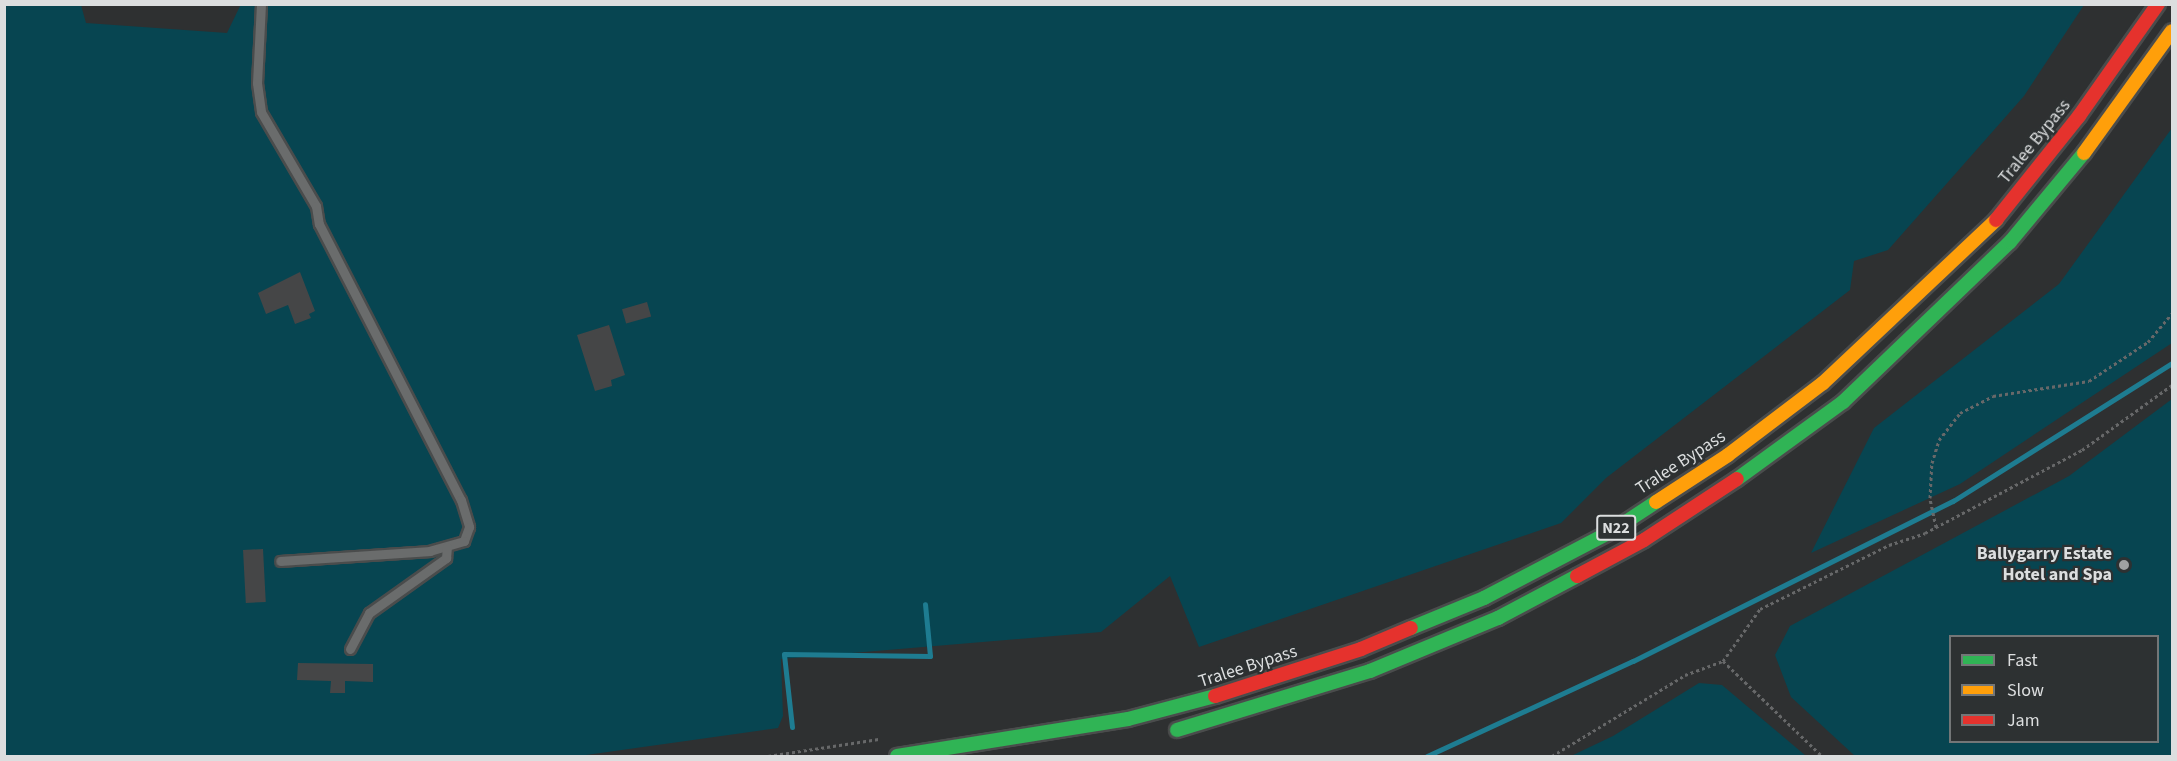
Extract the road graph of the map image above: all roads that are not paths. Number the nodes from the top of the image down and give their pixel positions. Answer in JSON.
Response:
{"nodes":[{"id":1,"x":261,"y":4,"type":"edge"},
{"id":2,"x":2158,"y":4,"type":"edge"},
{"id":3,"x":2172,"y":31,"type":"edge"},
{"id":4,"x":447,"y":547,"type":"junction"},
{"id":5,"x":280,"y":561,"type":"dead end"},
{"id":6,"x":350,"y":649,"type":"dead end"},
{"id":7,"x":1159,"y":735,"type":"dead end"},
{"id":8,"x":897,"y":756,"type":"edge"}],
"edges":[{"from":1,"to":4,"type":"lane"},
{"from":2,"to":8,"type":"highway","name":"Tralee Bypass","number":"N22"},
{"from":3,"to":7,"type":"highway","number":"N22"},
{"from":4,"to":5,"type":"lane"},
{"from":4,"to":6,"type":"lane"}]}
